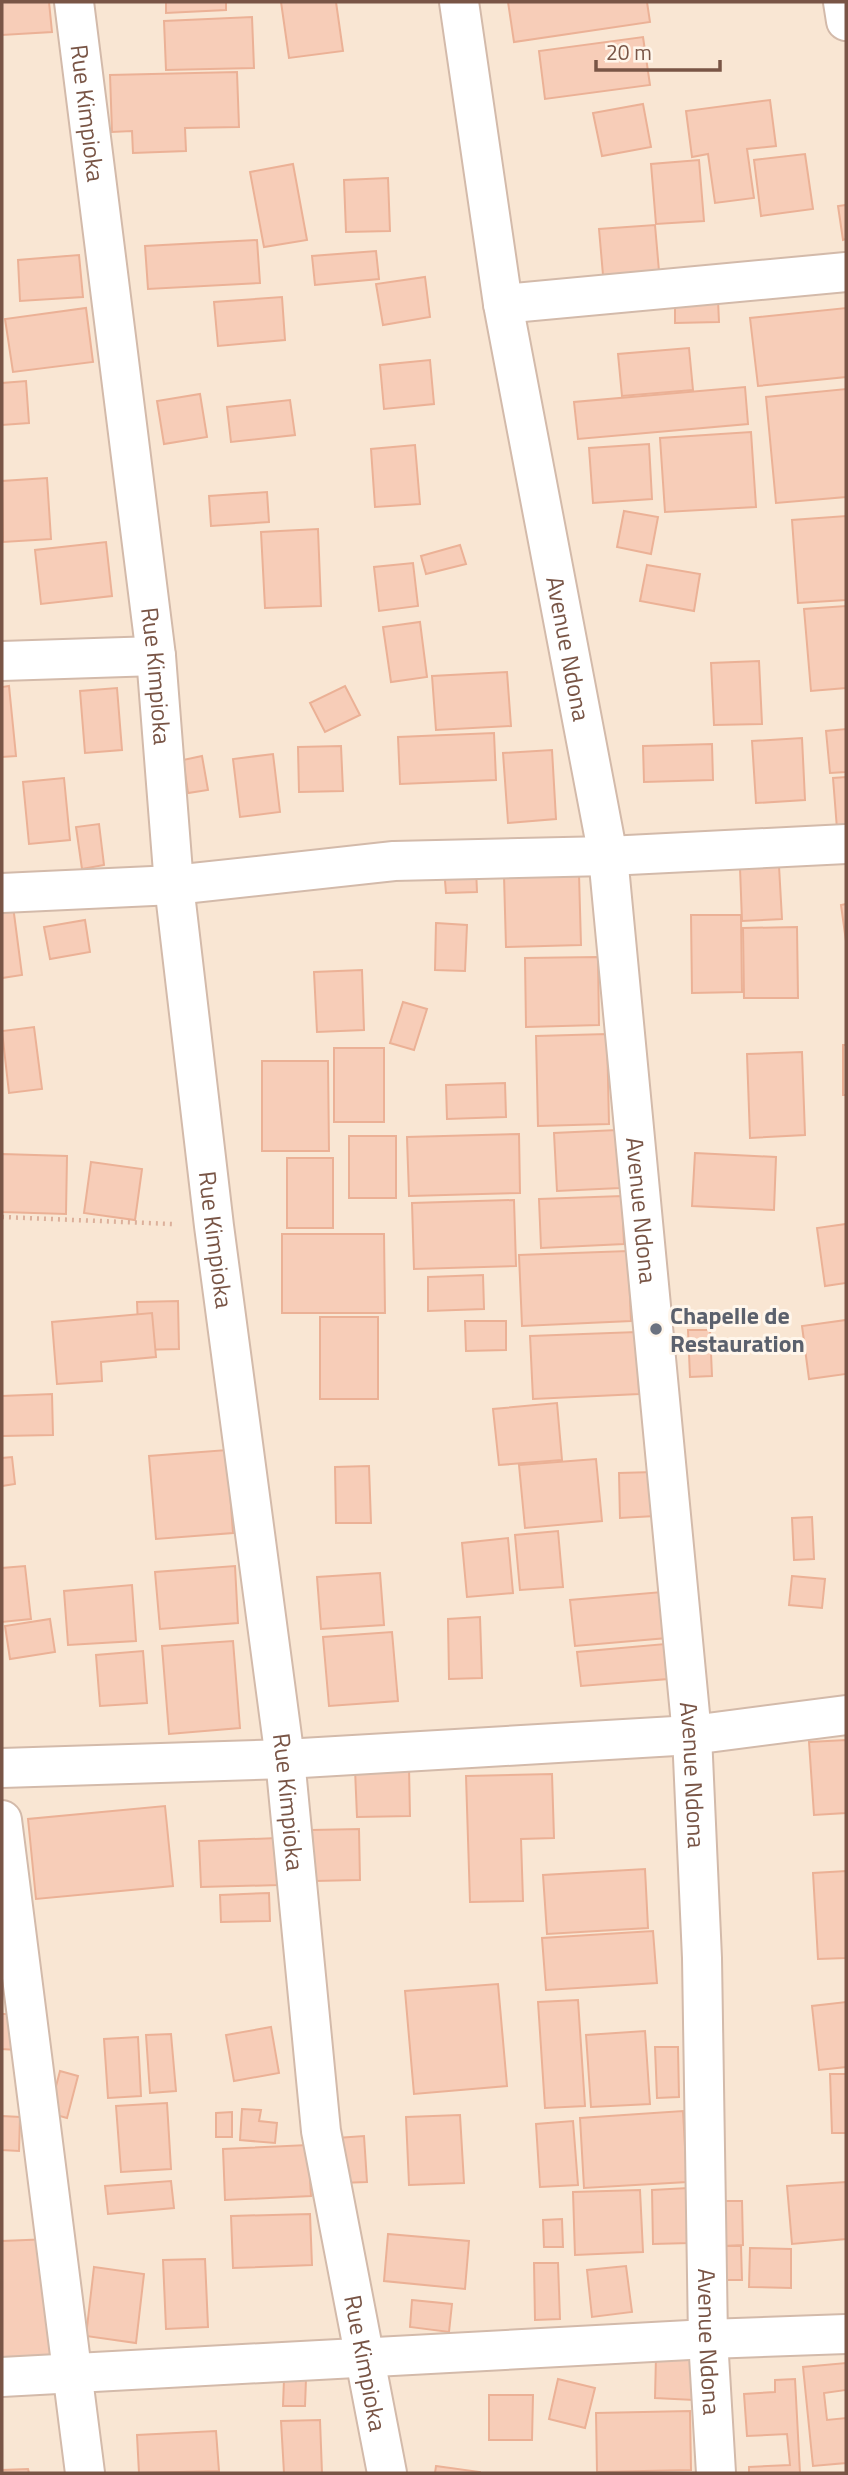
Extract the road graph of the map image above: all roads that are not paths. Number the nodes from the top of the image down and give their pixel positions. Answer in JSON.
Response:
{"nodes":[{"id":1,"x":74,"y":2,"type":"edge"},
{"id":2,"x":458,"y":2,"type":"edge"},
{"id":3,"x":843,"y":2,"type":"edge"},
{"id":4,"x":846,"y":21,"type":"edge"},
{"id":5,"x":846,"y":272,"type":"edge"},
{"id":6,"x":503,"y":304,"type":"junction"},
{"id":7,"x":156,"y":656,"type":"junction"},
{"id":8,"x":2,"y":661,"type":"edge"},
{"id":9,"x":846,"y":844,"type":"edge"},
{"id":10,"x":608,"y":856,"type":"junction"},
{"id":11,"x":174,"y":886,"type":"junction"},
{"id":12,"x":2,"y":893,"type":"edge"},
{"id":13,"x":846,"y":1715,"type":"edge"},
{"id":14,"x":692,"y":1735,"type":"junction"},
{"id":15,"x":285,"y":1759,"type":"junction"},
{"id":16,"x":2,"y":1768,"type":"edge"},
{"id":17,"x":2,"y":1820,"type":"edge"},
{"id":18,"x":846,"y":2334,"type":"edge"},
{"id":19,"x":708,"y":2339,"type":"junction"},
{"id":20,"x":364,"y":2356,"type":"junction"},
{"id":21,"x":71,"y":2373,"type":"junction"},
{"id":22,"x":2,"y":2377,"type":"edge"},
{"id":23,"x":85,"y":2473,"type":"edge"},
{"id":24,"x":387,"y":2473,"type":"edge"},
{"id":25,"x":716,"y":2473,"type":"edge"}],
"edges":[{"from":1,"to":7,"type":"street","name":"Rue Kimpioka"},
{"from":2,"to":6,"type":"street","name":"Avenue Ndona"},
{"from":3,"to":4,"type":"street"},
{"from":5,"to":6,"type":"street"},
{"from":6,"to":10,"type":"street","name":"Avenue Ndona"},
{"from":7,"to":8,"type":"street"},
{"from":7,"to":11,"type":"street","name":"Rue Kimpioka"},
{"from":9,"to":10,"type":"street"},
{"from":10,"to":11,"type":"street"},
{"from":10,"to":14,"type":"street","name":"Avenue Ndona"},
{"from":11,"to":12,"type":"street"},
{"from":11,"to":15,"type":"street","name":"Rue Kimpioka"},
{"from":13,"to":14,"type":"street"},
{"from":14,"to":15,"type":"street"},
{"from":14,"to":19,"type":"street","name":"Avenue Ndona"},
{"from":15,"to":16,"type":"street"},
{"from":15,"to":20,"type":"street","name":"Rue Kimpioka"},
{"from":17,"to":21,"type":"street"},
{"from":18,"to":19,"type":"street"},
{"from":19,"to":20,"type":"street"},
{"from":19,"to":25,"type":"street","name":"Avenue Ndona"},
{"from":20,"to":21,"type":"street"},
{"from":20,"to":24,"type":"street","name":"Rue Kimpioka"},
{"from":21,"to":22,"type":"street"},
{"from":21,"to":23,"type":"street"}]}
